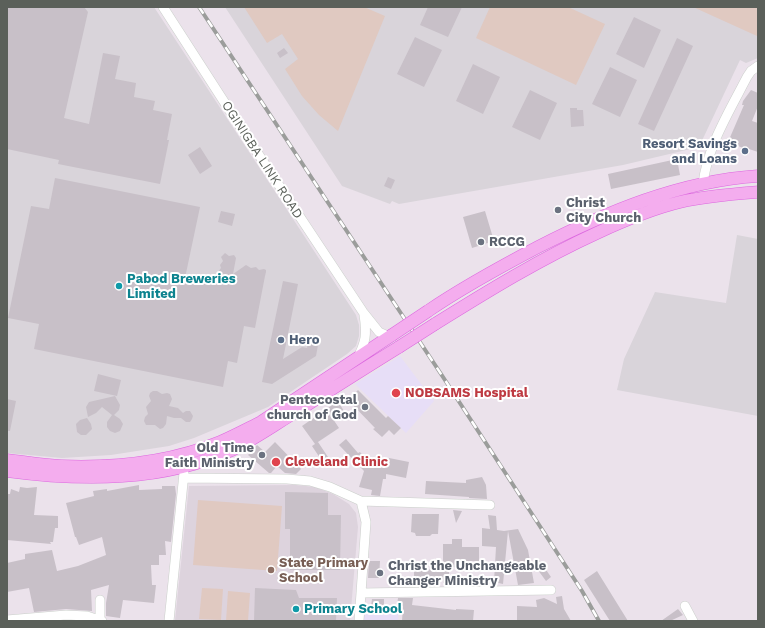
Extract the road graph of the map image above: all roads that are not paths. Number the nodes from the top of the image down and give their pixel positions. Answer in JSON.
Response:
{"nodes":[{"id":1,"x":163,"y":7,"type":"edge"},
{"id":2,"x":758,"y":66,"type":"edge"},
{"id":3,"x":758,"y":176,"type":"edge"},
{"id":4,"x":703,"y":184,"type":"junction"},
{"id":5,"x":758,"y":192,"type":"edge"},
{"id":6,"x":363,"y":312,"type":"junction"},
{"id":7,"x":391,"y":336,"type":"junction"},
{"id":8,"x":357,"y":359,"type":"junction"},
{"id":9,"x":7,"y":460,"type":"edge"},
{"id":10,"x":185,"y":465,"type":"junction"},
{"id":11,"x":7,"y":471,"type":"edge"},
{"id":12,"x":184,"y":478,"type":"junction"},
{"id":13,"x":361,"y":501,"type":"junction"},
{"id":14,"x":490,"y":505,"type":"dead end"},
{"id":15,"x":551,"y":590,"type":"dead end"},
{"id":16,"x":362,"y":593,"type":"junction"},
{"id":17,"x":100,"y":600,"type":"dead end"},
{"id":18,"x":685,"y":606,"type":"dead end"},
{"id":19,"x":7,"y":620,"type":"edge"},
{"id":20,"x":101,"y":621,"type":"edge"},
{"id":21,"x":169,"y":621,"type":"edge"},
{"id":22,"x":359,"y":621,"type":"edge"},
{"id":23,"x":693,"y":621,"type":"edge"}],
"edges":[{"from":1,"to":6,"type":"street","name":"OGINIGBA LINK ROAD"},
{"from":2,"to":4,"type":"street"},
{"from":3,"to":4,"type":"main road"},
{"from":4,"to":7,"type":"main road","bridge":true},
{"from":5,"to":10,"type":"main road","bridge":true},
{"from":6,"to":7,"type":"street","name":"OGINIGBA LINK ROAD"},
{"from":6,"to":8,"type":"street"},
{"from":7,"to":8,"type":"main road"},
{"from":8,"to":9,"type":"main road"},
{"from":10,"to":11,"type":"main road"},
{"from":10,"to":12,"type":"street"},
{"from":12,"to":13,"type":"street"},
{"from":12,"to":21,"type":"street"},
{"from":13,"to":14,"type":"street"},
{"from":13,"to":16,"type":"street"},
{"from":15,"to":16,"type":"street"},
{"from":16,"to":22,"type":"street"},
{"from":17,"to":20,"type":"street"},
{"from":18,"to":23,"type":"street"},
{"from":19,"to":20,"type":"street"}]}
